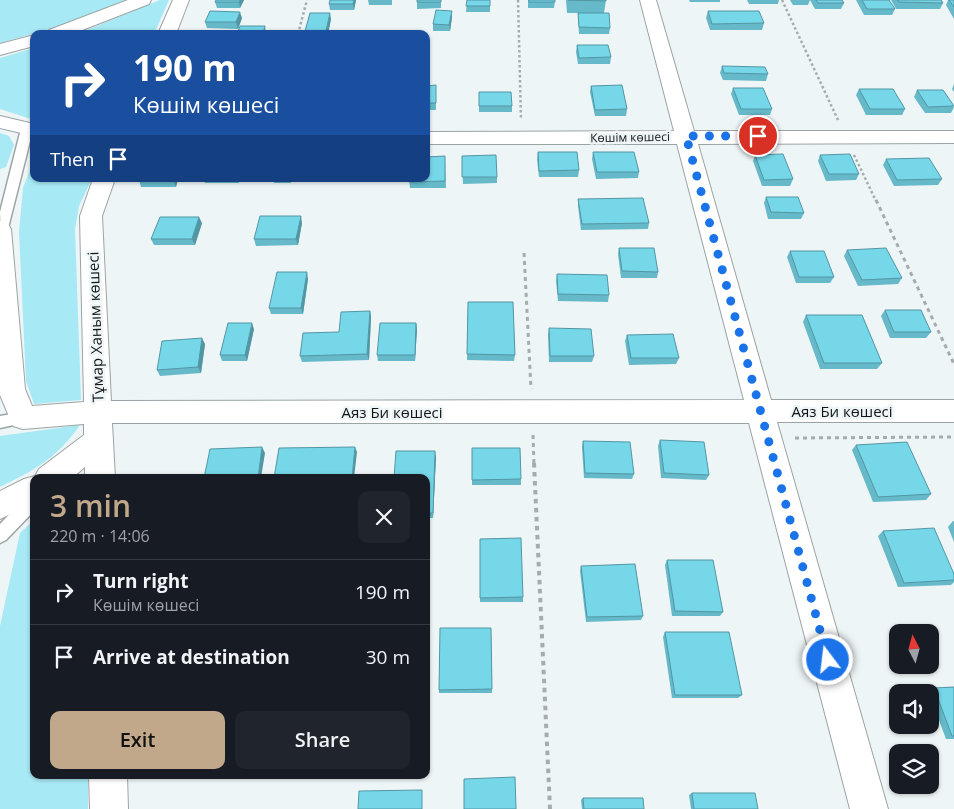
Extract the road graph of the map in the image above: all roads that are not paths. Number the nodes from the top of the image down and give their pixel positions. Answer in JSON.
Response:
{"nodes":[{"id":1,"x":143,"y":0,"type":"edge"},
{"id":2,"x":181,"y":0,"type":"edge"},
{"id":3,"x":648,"y":0,"type":"edge"},
{"id":4,"x":65,"y":30,"type":"edge"},
{"id":5,"x":169,"y":30,"type":"edge"},
{"id":6,"x":30,"y":41,"type":"edge"},
{"id":7,"x":0,"y":50,"type":"edge"},
{"id":8,"x":0,"y":122,"type":"edge"},
{"id":9,"x":30,"y":130,"type":"edge"},
{"id":10,"x":30,"y":133,"type":"edge"},
{"id":11,"x":686,"y":136,"type":"junction"},
{"id":12,"x":954,"y":137,"type":"edge"},
{"id":13,"x":430,"y":138,"type":"edge"},
{"id":14,"x":103,"y":182,"type":"edge"},
{"id":15,"x":1,"y":230,"type":"edge"},
{"id":16,"x":761,"y":411,"type":"junction"},
{"id":17,"x":954,"y":411,"type":"edge"},
{"id":18,"x":98,"y":412,"type":"junction"},
{"id":19,"x":11,"y":420,"type":"edge"},
{"id":20,"x":99,"y":440,"type":"junction"},
{"id":21,"x":57,"y":473,"type":"edge"},
{"id":22,"x":100,"y":474,"type":"edge"},
{"id":23,"x":30,"y":490,"type":"edge"},
{"id":24,"x":30,"y":504,"type":"edge"},
{"id":25,"x":0,"y":507,"type":"edge"},
{"id":26,"x":0,"y":535,"type":"edge"},
{"id":27,"x":108,"y":779,"type":"edge"},
{"id":28,"x":109,"y":809,"type":"edge"},
{"id":29,"x":869,"y":809,"type":"edge"}],
"edges":[{"from":1,"to":4,"type":"street"},
{"from":2,"to":5,"type":"street"},
{"from":3,"to":11,"type":"street"},
{"from":6,"to":7,"type":"street"},
{"from":8,"to":9,"type":"street"},
{"from":10,"to":15,"type":"lane"},
{"from":11,"to":12,"type":"street","name":"Көшім көшесі"},
{"from":11,"to":13,"type":"street","name":"Көшім көшесі"},
{"from":11,"to":16,"type":"street"},
{"from":14,"to":18,"type":"street","name":"Тұмар Ханым көшесі"},
{"from":15,"to":19,"type":"street","name":"Аяз Би көшесі"},
{"from":16,"to":17,"type":"street","name":"Аяз Би көшесі"},
{"from":16,"to":18,"type":"street","name":"Аяз Би көшесі"},
{"from":16,"to":29,"type":"street"},
{"from":18,"to":19,"type":"street","name":"Аяз Би көшесі"},
{"from":18,"to":20,"type":"street","name":"Тұмар Ханым көшесі"},
{"from":20,"to":21,"type":"street"},
{"from":20,"to":22,"type":"street","name":"Тұмар Ханым көшесі"},
{"from":23,"to":25,"type":"street"},
{"from":24,"to":26,"type":"lane"},
{"from":27,"to":28,"type":"street"}]}
